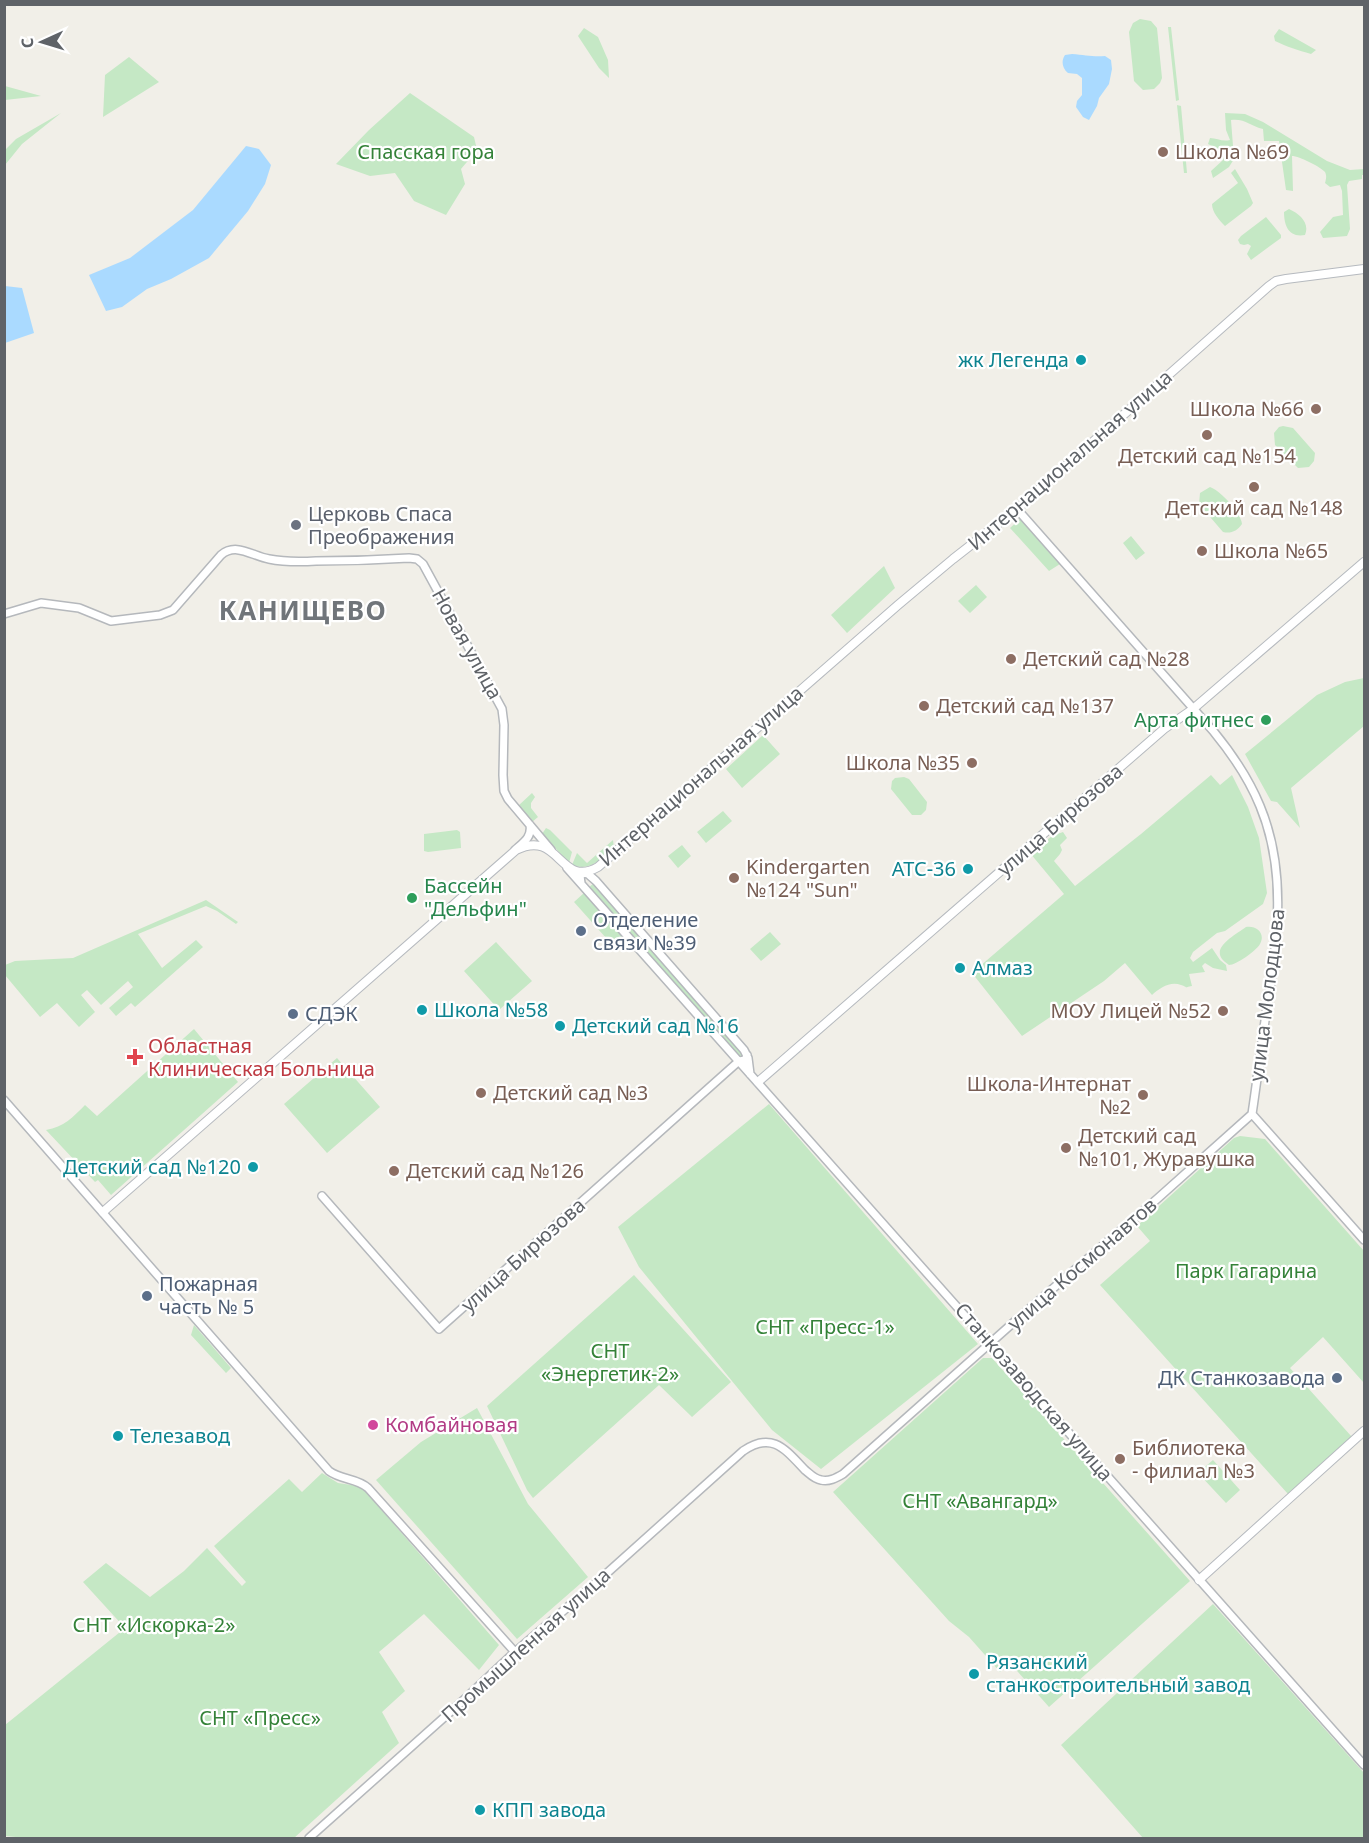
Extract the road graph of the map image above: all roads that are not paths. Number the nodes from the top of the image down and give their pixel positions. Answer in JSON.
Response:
{"nodes":[{"id":1,"x":1365,"y":270,"type":"edge"},
{"id":2,"x":1017,"y":509,"type":"junction"},
{"id":3,"x":1365,"y":562,"type":"edge"},
{"id":4,"x":4,"y":614,"type":"edge"},
{"id":5,"x":1193,"y":709,"type":"junction"},
{"id":6,"x":530,"y":825,"type":"junction"},
{"id":7,"x":553,"y":853,"type":"junction"},
{"id":8,"x":510,"y":855,"type":"junction"},
{"id":9,"x":565,"y":865,"type":"junction"},
{"id":10,"x":598,"y":867,"type":"junction"},
{"id":11,"x":584,"y":873,"type":"junction"},
{"id":12,"x":596,"y":881,"type":"junction"},
{"id":13,"x":581,"y":884,"type":"junction"},
{"id":14,"x":747,"y":1055,"type":"junction"},
{"id":15,"x":739,"y":1061,"type":"junction"},
{"id":16,"x":750,"y":1074,"type":"junction"},
{"id":17,"x":758,"y":1082,"type":"junction"},
{"id":18,"x":4,"y":1100,"type":"edge"},
{"id":19,"x":1252,"y":1114,"type":"junction"},
{"id":20,"x":322,"y":1196,"type":"dead end"},
{"id":21,"x":103,"y":1212,"type":"junction"},
{"id":22,"x":1365,"y":1240,"type":"edge"},
{"id":23,"x":990,"y":1345,"type":"junction"},
{"id":24,"x":1365,"y":1431,"type":"edge"},
{"id":25,"x":743,"y":1452,"type":"joint"},
{"id":26,"x":1199,"y":1580,"type":"junction"},
{"id":27,"x":515,"y":1652,"type":"junction"},
{"id":28,"x":1365,"y":1765,"type":"edge"},
{"id":29,"x":309,"y":1839,"type":"edge"}],
"edges":[{"from":1,"to":2,"type":"main road","name":"Интернациональная улица"},
{"from":2,"to":5,"type":"street","name":"улица Молодцова"},
{"from":2,"to":10,"type":"main road","name":"Интернациональная улица"},
{"from":3,"to":5,"type":"main road","name":"улица Бирюзова"},
{"from":4,"to":6,"type":"street","name":"Новая улица"},
{"from":5,"to":17,"type":"main road","name":"улица Бирюзова"},
{"from":5,"to":19,"type":"street","name":"улица Молодцова"},
{"from":6,"to":7,"type":"street","name":"Новая улица"},
{"from":6,"to":8,"type":"street"},
{"from":7,"to":8,"type":"main road"},
{"from":7,"to":9,"type":"main road","name":"Интернациональная улица"},
{"from":8,"to":21,"type":"main road"},
{"from":9,"to":11,"type":"main road","name":"Интернациональная улица"},
{"from":9,"to":13,"type":"street","name":"Станкозаводская улица"},
{"from":10,"to":11,"type":"main road","name":"Интернациональная улица"},
{"from":10,"to":12,"type":"street"},
{"from":11,"to":12,"type":"street"},
{"from":11,"to":13,"type":"street"},
{"from":12,"to":14,"type":"street"},
{"from":13,"to":15,"type":"street","name":"Станкозаводская улица"},
{"from":14,"to":15,"type":"street"},
{"from":14,"to":16,"type":"street"},
{"from":15,"to":16,"type":"street","name":"Станкозаводская улица"},
{"from":15,"to":20,"type":"street","name":"улица Бирюзова"},
{"from":16,"to":17,"type":"street","name":"Станкозаводская улица"},
{"from":17,"to":23,"type":"street","name":"Станкозаводская улица"},
{"from":18,"to":21,"type":"street"},
{"from":19,"to":22,"type":"street"},
{"from":19,"to":23,"type":"street","name":"улица Космонавтов"},
{"from":21,"to":27,"type":"street"},
{"from":23,"to":25,"type":"street","name":"улица Космонавтов"},
{"from":23,"to":26,"type":"street","name":"Станкозаводская улица"},
{"from":24,"to":26,"type":"main road"},
{"from":25,"to":27,"type":"street","name":"Промышленная улица"},
{"from":26,"to":28,"type":"street","name":"Станкозаводская улица"},
{"from":27,"to":29,"type":"street","name":"Промышленная улица"}]}
